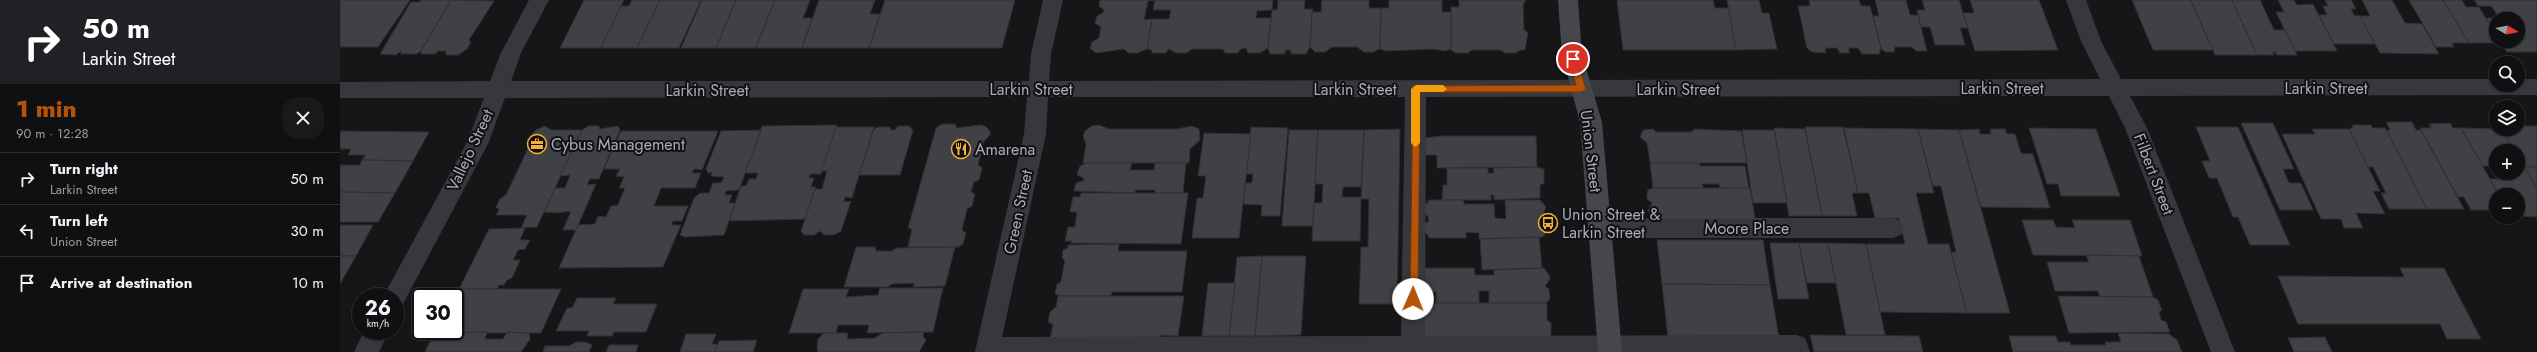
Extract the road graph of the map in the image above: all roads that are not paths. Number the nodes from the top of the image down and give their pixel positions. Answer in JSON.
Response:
{"nodes":[{"id":1,"x":539,"y":0,"type":"edge"},
{"id":2,"x":1053,"y":0,"type":"edge"},
{"id":3,"x":1568,"y":0,"type":"edge"},
{"id":4,"x":2076,"y":0,"type":"edge"},
{"id":5,"x":2116,"y":88,"type":"junction"},
{"id":6,"x":2537,"y":88,"type":"edge"},
{"id":7,"x":1038,"y":89,"type":"junction"},
{"id":8,"x":1416,"y":89,"type":"junction"},
{"id":9,"x":1582,"y":89,"type":"junction"},
{"id":10,"x":340,"y":90,"type":"edge"},
{"id":11,"x":498,"y":90,"type":"junction"},
{"id":12,"x":1600,"y":228,"type":"junction"},
{"id":13,"x":1893,"y":228,"type":"dead end"},
{"id":14,"x":400,"y":288,"type":"edge"},
{"id":15,"x":372,"y":340,"type":"edge"},
{"id":16,"x":1413,"y":347,"type":"junction"},
{"id":17,"x":1610,"y":349,"type":"edge"},
{"id":18,"x":1797,"y":349,"type":"edge"},
{"id":19,"x":988,"y":350,"type":"edge"},
{"id":20,"x":1296,"y":350,"type":"edge"},
{"id":21,"x":366,"y":352,"type":"edge"},
{"id":22,"x":2223,"y":352,"type":"edge"}],
"edges":[{"from":1,"to":11,"type":"street","name":"Vallejo Street"},
{"from":2,"to":7,"type":"street","name":"Green Street"},
{"from":3,"to":9,"type":"street","name":"Union Street"},
{"from":4,"to":5,"type":"street","name":"Filbert Street"},
{"from":5,"to":6,"type":"street","name":"Larkin Street"},
{"from":5,"to":9,"type":"street","name":"Larkin Street"},
{"from":5,"to":22,"type":"street","name":"Filbert Street"},
{"from":7,"to":8,"type":"street","name":"Larkin Street"},
{"from":7,"to":11,"type":"street","name":"Larkin Street"},
{"from":7,"to":19,"type":"street","name":"Green Street"},
{"from":8,"to":9,"type":"street","name":"Larkin Street"},
{"from":8,"to":16,"type":"street"},
{"from":9,"to":12,"type":"street","name":"Union Street"},
{"from":10,"to":11,"type":"street","name":"Larkin Street"},
{"from":11,"to":14,"type":"street","name":"Vallejo Street"},
{"from":12,"to":13,"type":"street","name":"Moore Place"},
{"from":12,"to":17,"type":"street","name":"Union Street"},
{"from":15,"to":21,"type":"street"},
{"from":16,"to":17,"type":"street"},
{"from":16,"to":20,"type":"street"},
{"from":17,"to":18,"type":"street"},
{"from":19,"to":20,"type":"street"}]}
